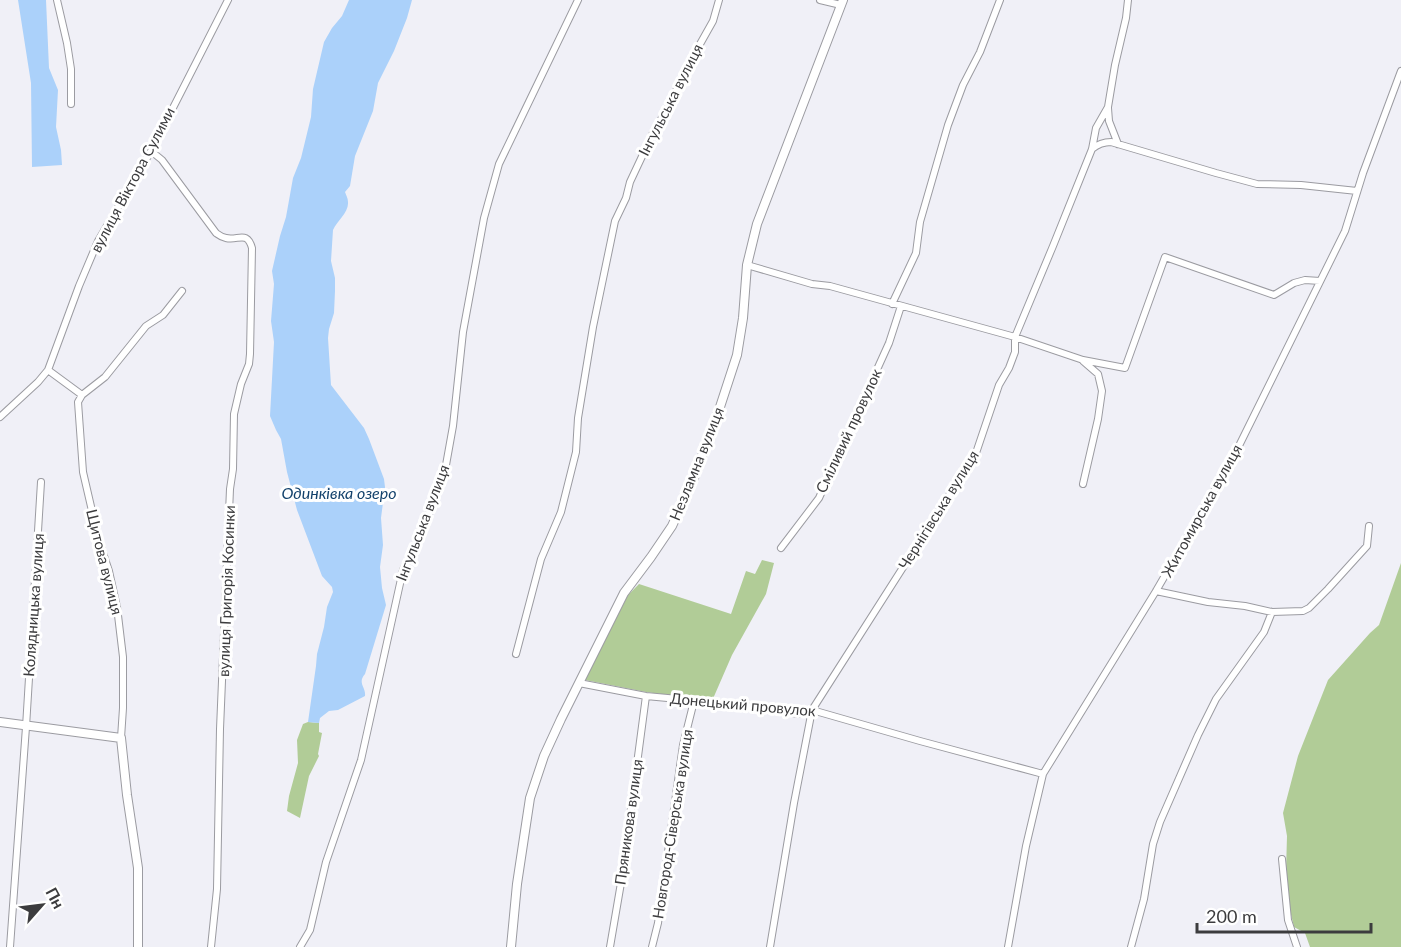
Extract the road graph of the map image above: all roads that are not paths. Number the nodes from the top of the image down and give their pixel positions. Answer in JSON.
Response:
{"nodes":[{"id":1,"x":57,"y":0,"type":"edge"},
{"id":2,"x":228,"y":0,"type":"edge"},
{"id":3,"x":579,"y":0,"type":"edge"},
{"id":4,"x":719,"y":0,"type":"edge"},
{"id":5,"x":820,"y":0,"type":"edge"},
{"id":6,"x":999,"y":0,"type":"edge"},
{"id":7,"x":1128,"y":0,"type":"edge"},
{"id":8,"x":842,"y":2,"type":"edge"},
{"id":9,"x":1401,"y":71,"type":"edge"},
{"id":10,"x":71,"y":104,"type":"dead end"},
{"id":11,"x":1108,"y":107,"type":"junction"},
{"id":12,"x":1118,"y":144,"type":"junction"},
{"id":13,"x":1092,"y":149,"type":"junction"},
{"id":14,"x":151,"y":151,"type":"junction"},
{"id":15,"x":1357,"y":191,"type":"junction"},
{"id":16,"x":747,"y":265,"type":"junction"},
{"id":17,"x":1320,"y":281,"type":"junction"},
{"id":18,"x":182,"y":291,"type":"dead end"},
{"id":19,"x":892,"y":304,"type":"junction"},
{"id":20,"x":901,"y":306,"type":"junction"},
{"id":21,"x":1015,"y":337,"type":"junction"},
{"id":22,"x":1083,"y":360,"type":"junction"},
{"id":23,"x":1106,"y":364,"type":"junction"},
{"id":24,"x":48,"y":370,"type":"junction"},
{"id":25,"x":1098,"y":374,"type":"junction"},
{"id":26,"x":82,"y":395,"type":"junction"},
{"id":27,"x":0,"y":417,"type":"edge"},
{"id":28,"x":41,"y":482,"type":"dead end"},
{"id":29,"x":1083,"y":484,"type":"dead end"},
{"id":30,"x":1369,"y":526,"type":"dead end"},
{"id":31,"x":781,"y":549,"type":"dead end"},
{"id":32,"x":1156,"y":591,"type":"junction"},
{"id":33,"x":1272,"y":612,"type":"junction"},
{"id":34,"x":516,"y":654,"type":"dead end"},
{"id":35,"x":579,"y":682,"type":"junction"},
{"id":36,"x":645,"y":696,"type":"junction"},
{"id":37,"x":694,"y":701,"type":"junction"},
{"id":38,"x":812,"y":710,"type":"junction"},
{"id":39,"x":0,"y":723,"type":"edge"},
{"id":40,"x":26,"y":727,"type":"junction"},
{"id":41,"x":121,"y":738,"type":"junction"},
{"id":42,"x":1042,"y":774,"type":"junction"},
{"id":43,"x":1281,"y":859,"type":"dead end"},
{"id":44,"x":10,"y":947,"type":"edge"},
{"id":45,"x":138,"y":947,"type":"edge"},
{"id":46,"x":211,"y":947,"type":"edge"},
{"id":47,"x":300,"y":947,"type":"edge"},
{"id":48,"x":511,"y":947,"type":"edge"},
{"id":49,"x":610,"y":947,"type":"edge"},
{"id":50,"x":652,"y":947,"type":"edge"},
{"id":51,"x":770,"y":947,"type":"edge"},
{"id":52,"x":1008,"y":947,"type":"edge"},
{"id":53,"x":1131,"y":947,"type":"edge"},
{"id":54,"x":1297,"y":947,"type":"edge"}],
"edges":[{"from":1,"to":10,"type":"street"},
{"from":2,"to":14,"type":"street","name":"вулиця Віктора Сулими"},
{"from":3,"to":47,"type":"street","name":"Інгульська вулиця"},
{"from":4,"to":34,"type":"street","name":"Інгульська вулиця"},
{"from":5,"to":8,"type":"street"},
{"from":6,"to":19,"type":"street"},
{"from":7,"to":11,"type":"street","name":"Чернігівська вулиця"},
{"from":8,"to":16,"type":"street","name":"Незламна вулиця"},
{"from":9,"to":15,"type":"street","name":"Житомирська вулиця"},
{"from":11,"to":12,"type":"street"},
{"from":11,"to":13,"type":"street","name":"Чернігівська вулиця"},
{"from":12,"to":13,"type":"street"},
{"from":12,"to":15,"type":"street"},
{"from":13,"to":21,"type":"street","name":"Чернігівська вулиця"},
{"from":14,"to":24,"type":"street","name":"вулиця Віктора Сулими"},
{"from":14,"to":46,"type":"street","name":"вулиця Григорія Косинки"},
{"from":15,"to":17,"type":"street","name":"Житомирська вулиця"},
{"from":16,"to":19,"type":"street"},
{"from":16,"to":35,"type":"street","name":"Незламна вулиця"},
{"from":17,"to":23,"type":"street"},
{"from":17,"to":32,"type":"street","name":"Житомирська вулиця"},
{"from":18,"to":26,"type":"street"},
{"from":19,"to":20,"type":"street"},
{"from":20,"to":21,"type":"street"},
{"from":20,"to":31,"type":"street","name":"Сміливий провулок"},
{"from":21,"to":22,"type":"street"},
{"from":21,"to":38,"type":"street","name":"Чернігівська вулиця"},
{"from":22,"to":23,"type":"street"},
{"from":22,"to":25,"type":"street"},
{"from":23,"to":25,"type":"street"},
{"from":24,"to":26,"type":"street"},
{"from":24,"to":27,"type":"street","name":"вулиця Віктора Сулими"},
{"from":25,"to":29,"type":"street"},
{"from":26,"to":41,"type":"street","name":"Щитова вулиця"},
{"from":28,"to":40,"type":"street","name":"Колядницька вулиця"},
{"from":30,"to":33,"type":"street"},
{"from":32,"to":33,"type":"street"},
{"from":32,"to":42,"type":"street","name":"Житомирська вулиця"},
{"from":33,"to":53,"type":"street"},
{"from":35,"to":36,"type":"street","name":"Донецький провулок"},
{"from":35,"to":48,"type":"street","name":"Незламна вулиця"},
{"from":36,"to":37,"type":"street","name":"Донецький провулок"},
{"from":36,"to":49,"type":"street","name":"Пряникова вулиця"},
{"from":37,"to":38,"type":"street","name":"Донецький провулок"},
{"from":37,"to":50,"type":"street","name":"Новгород-Сіверська вулиця"},
{"from":38,"to":42,"type":"street","name":"Донецький провулок"},
{"from":38,"to":51,"type":"street","name":"Чернігівська вулиця"},
{"from":39,"to":40,"type":"street"},
{"from":40,"to":41,"type":"street"},
{"from":40,"to":44,"type":"street","name":"Колядницька вулиця"},
{"from":41,"to":45,"type":"street","name":"Щитова вулиця"},
{"from":42,"to":52,"type":"street","name":"Житомирська вулиця"},
{"from":43,"to":54,"type":"street"}]}
